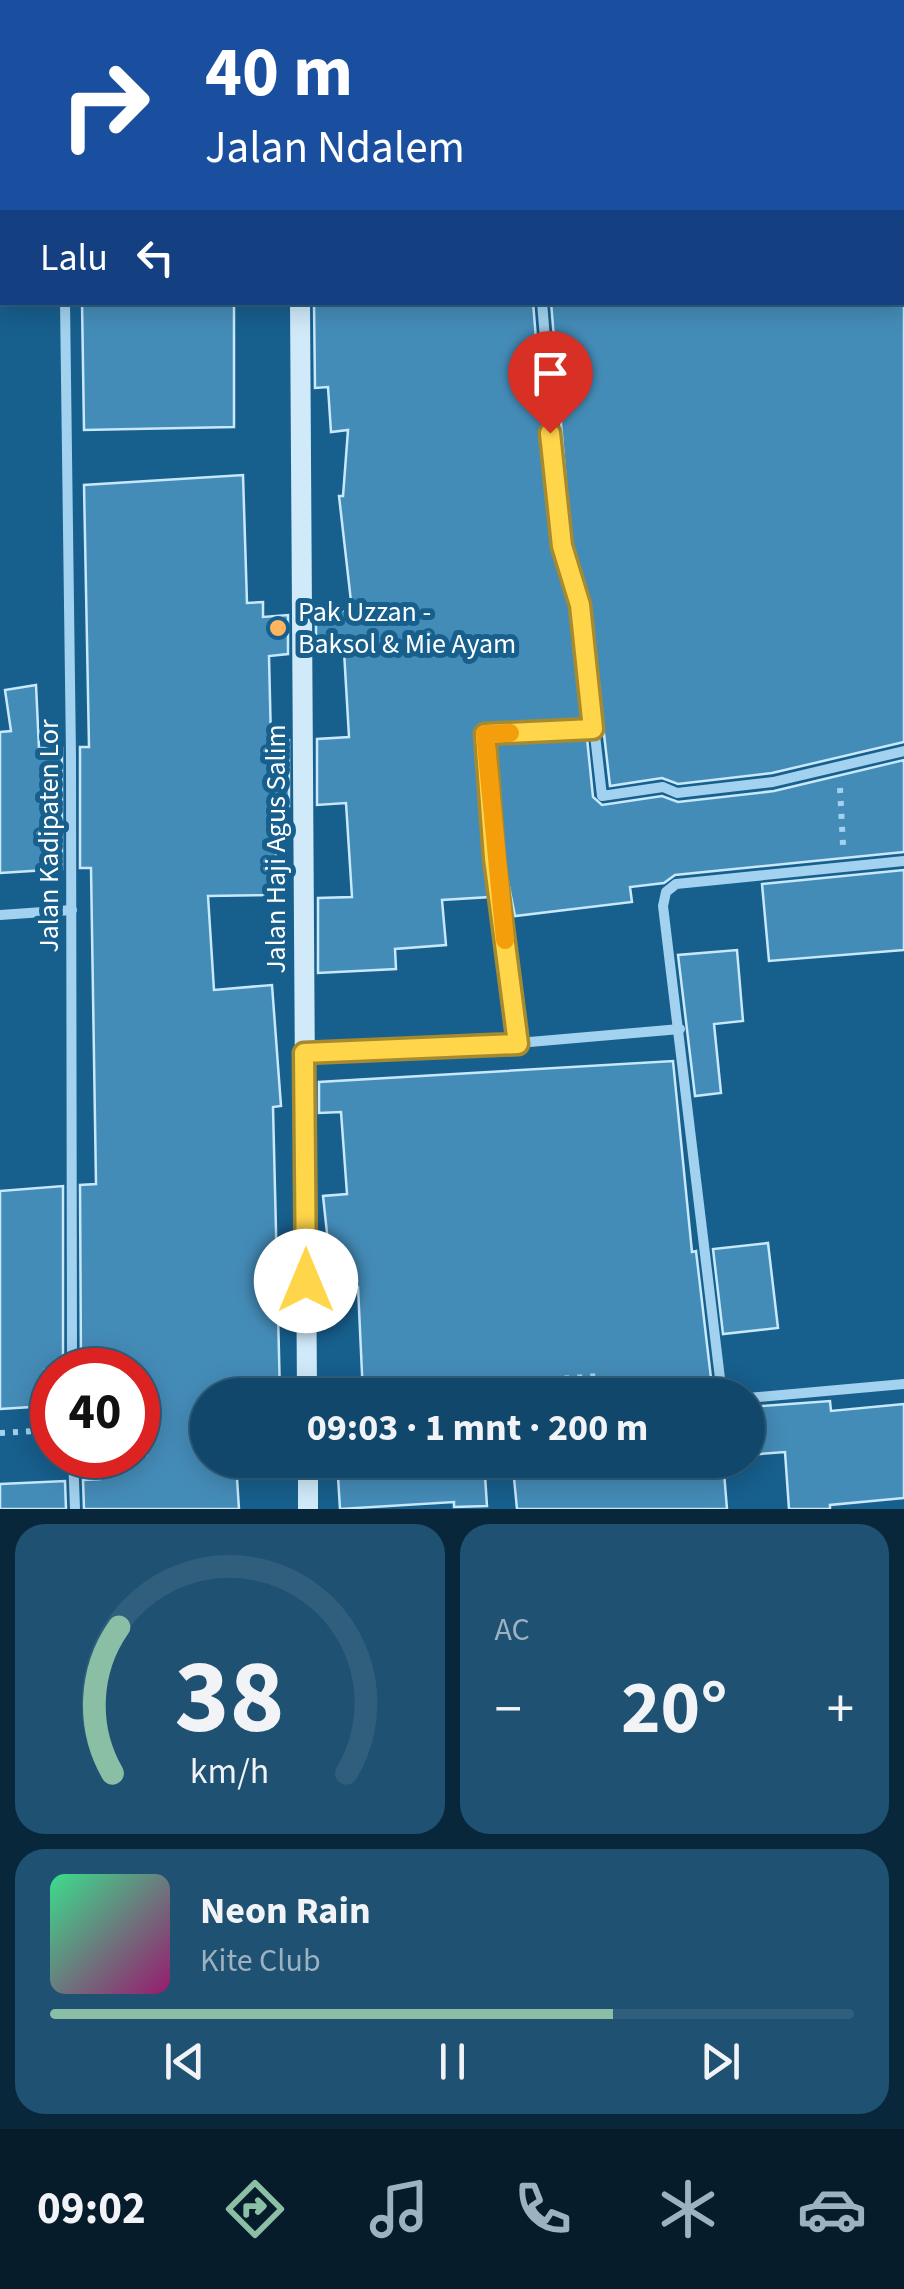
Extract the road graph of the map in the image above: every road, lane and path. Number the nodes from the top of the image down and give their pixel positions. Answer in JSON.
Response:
{"nodes":[{"id":1,"x":65,"y":305,"type":"edge"},
{"id":2,"x":300,"y":305,"type":"edge"},
{"id":3,"x":542,"y":305,"type":"edge"},
{"id":4,"x":593,"y":729,"type":"junction"},
{"id":5,"x":904,"y":752,"type":"edge"},
{"id":6,"x":838,"y":767,"type":"junction"},
{"id":7,"x":904,"y":862,"type":"edge"},
{"id":8,"x":844,"y":867,"type":"junction"},
{"id":9,"x":72,"y":910,"type":"junction"},
{"id":10,"x":0,"y":915,"type":"edge"},
{"id":11,"x":680,"y":1029,"type":"junction"},
{"id":12,"x":518,"y":1044,"type":"junction"},
{"id":13,"x":304,"y":1053,"type":"junction"},
{"id":14,"x":72,"y":1348,"type":"edge"},
{"id":15,"x":598,"y":1376,"type":"dead end"},
{"id":16,"x":307,"y":1378,"type":"edge"},
{"id":17,"x":571,"y":1378,"type":"edge"},
{"id":18,"x":720,"y":1378,"type":"edge"},
{"id":19,"x":904,"y":1384,"type":"edge"},
{"id":20,"x":765,"y":1396,"type":"edge"},
{"id":21,"x":30,"y":1431,"type":"edge"},
{"id":22,"x":0,"y":1433,"type":"edge"},
{"id":23,"x":74,"y":1478,"type":"edge"},
{"id":24,"x":308,"y":1478,"type":"edge"},
{"id":25,"x":75,"y":1509,"type":"edge"},
{"id":26,"x":308,"y":1509,"type":"edge"}],
"edges":[{"from":1,"to":9,"type":"street","name":"Jalan Kadipaten Lor"},
{"from":2,"to":13,"type":"street","name":"Jalan Haji Agus Salim"},
{"from":3,"to":4,"type":"street"},
{"from":4,"to":6,"type":"street"},
{"from":4,"to":12,"type":"street"},
{"from":5,"to":6,"type":"street"},
{"from":6,"to":8,"type":"path"},
{"from":7,"to":8,"type":"street"},
{"from":8,"to":11,"type":"street"},
{"from":9,"to":10,"type":"street"},
{"from":9,"to":14,"type":"street","name":"Jalan Kadipaten Lor"},
{"from":11,"to":12,"type":"street"},
{"from":11,"to":18,"type":"street"},
{"from":12,"to":13,"type":"street"},
{"from":13,"to":16,"type":"street","name":"Jalan Haji Agus Salim"},
{"from":15,"to":17,"type":"path"},
{"from":19,"to":20,"type":"street"},
{"from":21,"to":22,"type":"path"},
{"from":23,"to":25,"type":"street"},
{"from":24,"to":26,"type":"street"}]}
